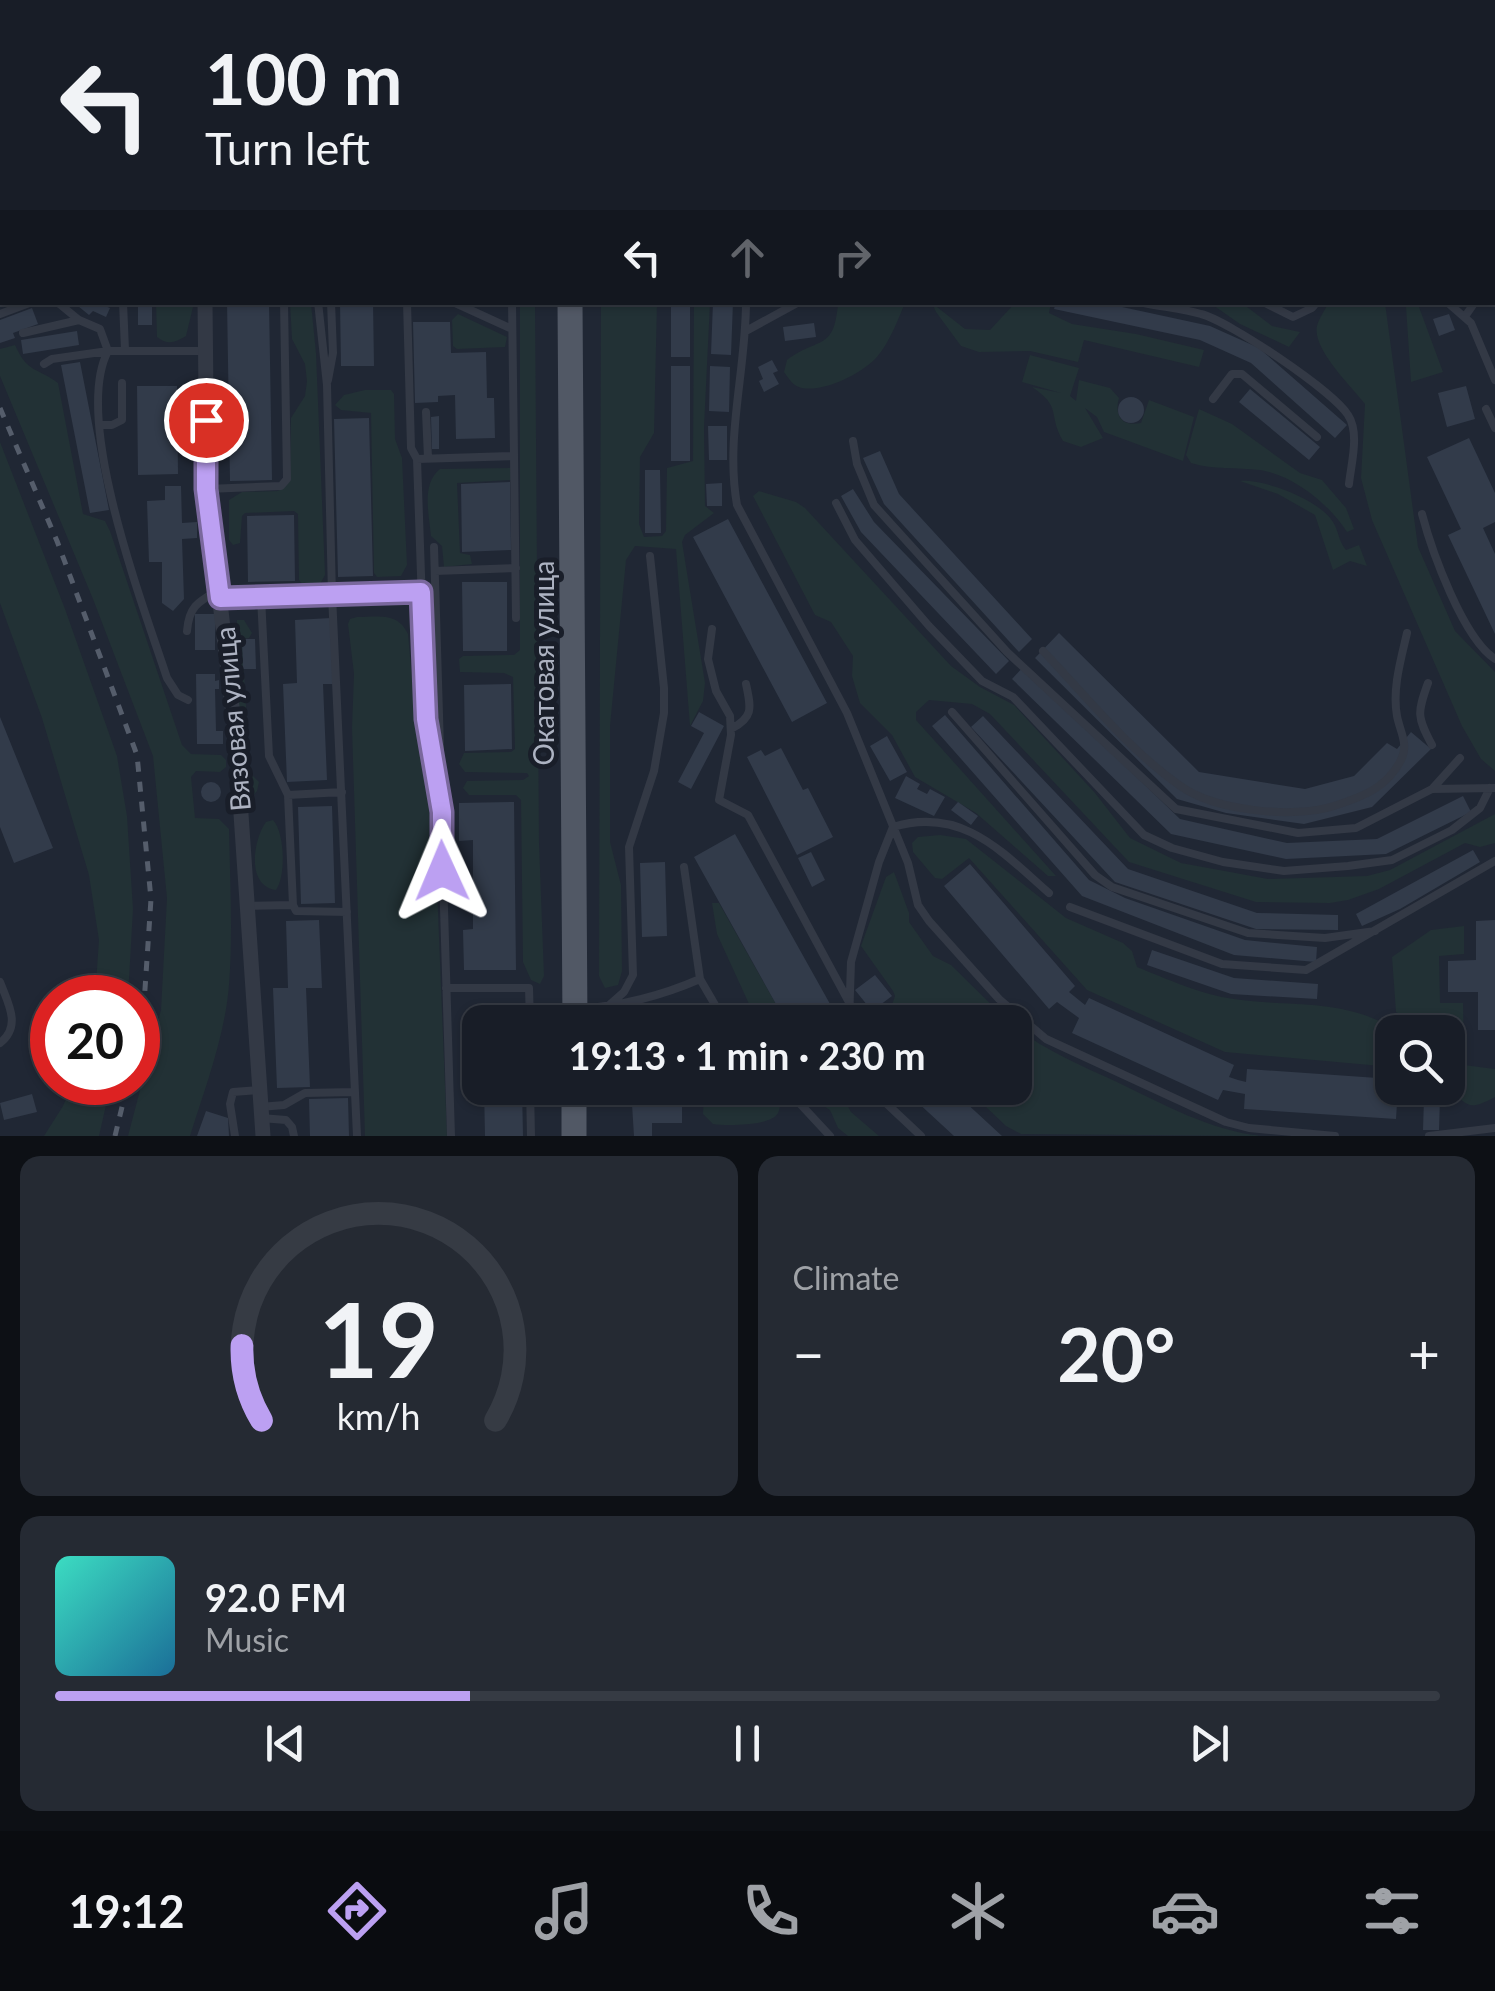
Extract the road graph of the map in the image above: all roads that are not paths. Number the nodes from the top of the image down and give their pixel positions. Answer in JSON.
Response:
{"nodes":[{"id":1,"x":16,"y":305,"type":"edge"},
{"id":2,"x":62,"y":305,"type":"edge"},
{"id":3,"x":123,"y":305,"type":"edge"},
{"id":4,"x":205,"y":305,"type":"edge"},
{"id":5,"x":284,"y":305,"type":"edge"},
{"id":6,"x":318,"y":305,"type":"edge"},
{"id":7,"x":331,"y":305,"type":"edge"},
{"id":8,"x":408,"y":305,"type":"edge"},
{"id":9,"x":459,"y":305,"type":"edge"},
{"id":10,"x":512,"y":305,"type":"edge"},
{"id":11,"x":570,"y":305,"type":"edge"},
{"id":12,"x":746,"y":305,"type":"edge"},
{"id":13,"x":794,"y":305,"type":"edge"},
{"id":14,"x":1156,"y":305,"type":"edge"},
{"id":15,"x":1269,"y":305,"type":"edge"},
{"id":16,"x":1314,"y":305,"type":"edge"},
{"id":17,"x":1452,"y":305,"type":"edge"},
{"id":18,"x":1472,"y":305,"type":"edge"},
{"id":19,"x":0,"y":314,"type":"edge"},
{"id":20,"x":1466,"y":316,"type":"junction"},
{"id":21,"x":80,"y":320,"type":"junction"},
{"id":22,"x":512,"y":329,"type":"junction"},
{"id":23,"x":746,"y":331,"type":"junction"},
{"id":24,"x":23,"y":333,"type":"dead end"},
{"id":25,"x":108,"y":350,"type":"junction"},
{"id":26,"x":124,"y":350,"type":"junction"},
{"id":27,"x":204,"y":351,"type":"junction"},
{"id":28,"x":44,"y":364,"type":"dead end"},
{"id":29,"x":1495,"y":380,"type":"edge"},
{"id":30,"x":122,"y":382,"type":"dead end"},
{"id":31,"x":327,"y":384,"type":"junction"},
{"id":32,"x":1212,"y":399,"type":"dead end"},
{"id":33,"x":1486,"y":409,"type":"dead end"},
{"id":34,"x":426,"y":412,"type":"dead end"},
{"id":35,"x":100,"y":426,"type":"junction"},
{"id":36,"x":1495,"y":428,"type":"edge"},
{"id":37,"x":1317,"y":437,"type":"dead end"},
{"id":38,"x":854,"y":442,"type":"dead end"},
{"id":39,"x":514,"y":456,"type":"junction"},
{"id":40,"x":428,"y":458,"type":"junction"},
{"id":41,"x":417,"y":459,"type":"junction"},
{"id":42,"x":1349,"y":484,"type":"dead end"},
{"id":43,"x":206,"y":489,"type":"junction"},
{"id":44,"x":836,"y":502,"type":"dead end"},
{"id":45,"x":1422,"y":514,"type":"dead end"},
{"id":46,"x":434,"y":547,"type":"dead end"},
{"id":47,"x":650,"y":556,"type":"dead end"},
{"id":48,"x":516,"y":568,"type":"junction"},
{"id":49,"x":434,"y":571,"type":"junction"},
{"id":50,"x":220,"y":594,"type":"junction"},
{"id":51,"x":332,"y":595,"type":"junction"},
{"id":52,"x":261,"y":597,"type":"junction"},
{"id":53,"x":422,"y":598,"type":"junction"},
{"id":54,"x":435,"y":602,"type":"junction"},
{"id":55,"x":516,"y":618,"type":"dead end"},
{"id":56,"x":712,"y":629,"type":"dead end"},
{"id":57,"x":188,"y":632,"type":"dead end"},
{"id":58,"x":1407,"y":633,"type":"dead end"},
{"id":59,"x":1043,"y":650,"type":"dead end"},
{"id":60,"x":1495,"y":659,"type":"edge"},
{"id":61,"x":1428,"y":683,"type":"dead end"},
{"id":62,"x":746,"y":684,"type":"dead end"},
{"id":63,"x":188,"y":700,"type":"dead end"},
{"id":64,"x":952,"y":712,"type":"dead end"},
{"id":65,"x":731,"y":729,"type":"junction"},
{"id":66,"x":1432,"y":744,"type":"dead end"},
{"id":67,"x":1460,"y":758,"type":"dead end"},
{"id":68,"x":1492,"y":788,"type":"edge"},
{"id":69,"x":1432,"y":789,"type":"junction"},
{"id":70,"x":342,"y":792,"type":"junction"},
{"id":71,"x":288,"y":795,"type":"junction"},
{"id":72,"x":442,"y":812,"type":"junction"},
{"id":73,"x":893,"y":827,"type":"junction"},
{"id":74,"x":1495,"y":862,"type":"edge"},
{"id":75,"x":684,"y":867,"type":"dead end"},
{"id":76,"x":1049,"y":893,"type":"dead end"},
{"id":77,"x":293,"y":905,"type":"junction"},
{"id":78,"x":246,"y":906,"type":"junction"},
{"id":79,"x":1070,"y":908,"type":"dead end"},
{"id":80,"x":347,"y":912,"type":"junction"},
{"id":81,"x":1375,"y":931,"type":"junction"},
{"id":82,"x":700,"y":979,"type":"junction"},
{"id":83,"x":0,"y":982,"type":"edge"},
{"id":84,"x":446,"y":988,"type":"junction"},
{"id":85,"x":850,"y":1004,"type":"joint"},
{"id":86,"x":530,"y":1005,"type":"edge"},
{"id":87,"x":575,"y":1005,"type":"edge"},
{"id":88,"x":609,"y":1005,"type":"edge"},
{"id":89,"x":615,"y":1005,"type":"edge"},
{"id":90,"x":714,"y":1005,"type":"edge"},
{"id":91,"x":0,"y":1043,"type":"edge"},
{"id":92,"x":258,"y":1090,"type":"junction"},
{"id":93,"x":355,"y":1092,"type":"junction"},
{"id":94,"x":530,"y":1105,"type":"edge"},
{"id":95,"x":574,"y":1105,"type":"edge"},
{"id":96,"x":801,"y":1105,"type":"edge"},
{"id":97,"x":888,"y":1105,"type":"edge"},
{"id":98,"x":261,"y":1112,"type":"junction"},
{"id":99,"x":1495,"y":1128,"type":"edge"},
{"id":100,"x":235,"y":1136,"type":"edge"},
{"id":101,"x":263,"y":1136,"type":"edge"},
{"id":102,"x":294,"y":1136,"type":"edge"},
{"id":103,"x":357,"y":1136,"type":"edge"},
{"id":104,"x":451,"y":1136,"type":"edge"},
{"id":105,"x":530,"y":1136,"type":"edge"},
{"id":106,"x":574,"y":1136,"type":"edge"},
{"id":107,"x":830,"y":1136,"type":"edge"},
{"id":108,"x":921,"y":1136,"type":"edge"},
{"id":109,"x":1335,"y":1136,"type":"edge"},
{"id":110,"x":1428,"y":1136,"type":"edge"}],
"edges":[{"from":1,"to":19,"type":"lane"},
{"from":2,"to":21,"type":"lane"},
{"from":3,"to":26,"type":"lane"},
{"from":4,"to":27,"type":"street","name":"Вязовая улица"},
{"from":5,"to":43,"type":"lane"},
{"from":6,"to":31,"type":"lane"},
{"from":7,"to":31,"type":"lane"},
{"from":8,"to":41,"type":"lane"},
{"from":9,"to":22,"type":"lane"},
{"from":10,"to":22,"type":"lane"},
{"from":11,"to":87,"type":"main road","name":"Окатовая улица"},
{"from":12,"to":23,"type":"lane"},
{"from":13,"to":23,"type":"lane"},
{"from":14,"to":42,"type":"lane"},
{"from":15,"to":16,"type":"lane"},
{"from":17,"to":20,"type":"lane"},
{"from":18,"to":20,"type":"lane"},
{"from":20,"to":29,"type":"lane"},
{"from":21,"to":24,"type":"lane"},
{"from":21,"to":25,"type":"lane"},
{"from":22,"to":39,"type":"lane"},
{"from":23,"to":73,"type":"lane"},
{"from":25,"to":26,"type":"lane"},
{"from":25,"to":28,"type":"lane"},
{"from":25,"to":35,"type":"lane"},
{"from":26,"to":27,"type":"lane"},
{"from":27,"to":43,"type":"street","name":"Вязовая улица"},
{"from":30,"to":35,"type":"lane"},
{"from":31,"to":51,"type":"lane"},
{"from":32,"to":37,"type":"lane"},
{"from":33,"to":36,"type":"lane"},
{"from":34,"to":40,"type":"lane"},
{"from":35,"to":63,"type":"lane"},
{"from":38,"to":69,"type":"lane"},
{"from":39,"to":40,"type":"lane"},
{"from":39,"to":48,"type":"lane"},
{"from":40,"to":41,"type":"lane"},
{"from":41,"to":53,"type":"lane"},
{"from":43,"to":50,"type":"street","name":"Вязовая улица"},
{"from":44,"to":68,"type":"lane"},
{"from":45,"to":60,"type":"lane"},
{"from":46,"to":49,"type":"lane"},
{"from":47,"to":88,"type":"lane"},
{"from":48,"to":49,"type":"lane"},
{"from":48,"to":55,"type":"lane"},
{"from":49,"to":54,"type":"lane"},
{"from":50,"to":52,"type":"lane"},
{"from":50,"to":57,"type":"lane"},
{"from":50,"to":78,"type":"street","name":"Вязовая улица"},
{"from":51,"to":52,"type":"lane"},
{"from":51,"to":53,"type":"lane"},
{"from":51,"to":70,"type":"lane"},
{"from":52,"to":71,"type":"lane"},
{"from":53,"to":54,"type":"lane"},
{"from":53,"to":72,"type":"lane"},
{"from":54,"to":72,"type":"lane"},
{"from":56,"to":65,"type":"lane"},
{"from":58,"to":59,"type":"lane"},
{"from":61,"to":66,"type":"lane"},
{"from":62,"to":65,"type":"lane"},
{"from":64,"to":81,"type":"lane"},
{"from":65,"to":85,"type":"lane"},
{"from":67,"to":69,"type":"lane"},
{"from":68,"to":69,"type":"lane"},
{"from":70,"to":71,"type":"lane"},
{"from":70,"to":80,"type":"lane"},
{"from":71,"to":77,"type":"lane"},
{"from":72,"to":84,"type":"lane"},
{"from":73,"to":76,"type":"lane"},
{"from":73,"to":85,"type":"lane"},
{"from":73,"to":109,"type":"lane"},
{"from":74,"to":81,"type":"lane"},
{"from":75,"to":82,"type":"lane"},
{"from":77,"to":78,"type":"lane"},
{"from":77,"to":80,"type":"lane"},
{"from":78,"to":92,"type":"street","name":"Вязовая улица"},
{"from":79,"to":81,"type":"lane"},
{"from":80,"to":93,"type":"lane"},
{"from":82,"to":89,"type":"lane"},
{"from":82,"to":90,"type":"lane"},
{"from":83,"to":91,"type":"lane"},
{"from":84,"to":86,"type":"lane"},
{"from":84,"to":104,"type":"lane"},
{"from":92,"to":98,"type":"street","name":"Вязовая улица"},
{"from":92,"to":100,"type":"lane"},
{"from":93,"to":98,"type":"lane"},
{"from":93,"to":103,"type":"lane"},
{"from":94,"to":105,"type":"lane"},
{"from":95,"to":106,"type":"main road"},
{"from":96,"to":107,"type":"lane"},
{"from":97,"to":108,"type":"lane"},
{"from":98,"to":101,"type":"street","name":"Вязовая улица"},
{"from":98,"to":102,"type":"lane"},
{"from":99,"to":110,"type":"lane"}]}
